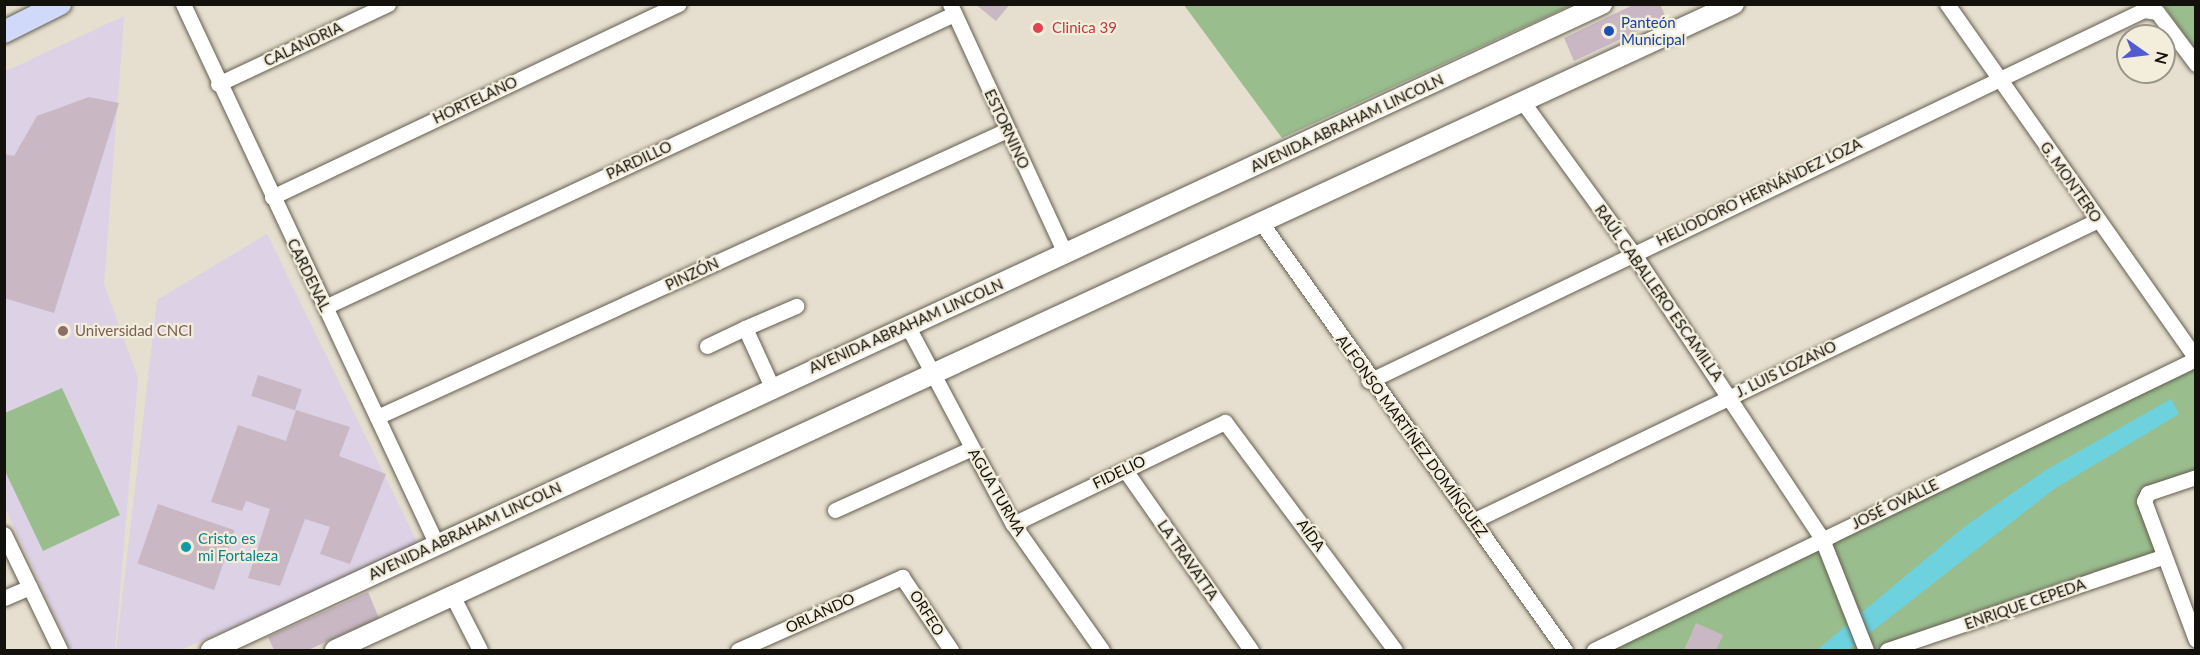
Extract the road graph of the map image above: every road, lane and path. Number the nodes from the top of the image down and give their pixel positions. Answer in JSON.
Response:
{"nodes":[{"id":1,"x":60,"y":4,"type":"edge"},
{"id":2,"x":183,"y":4,"type":"edge"},
{"id":3,"x":388,"y":4,"type":"edge"},
{"id":4,"x":679,"y":4,"type":"edge"},
{"id":5,"x":1602,"y":4,"type":"edge"},
{"id":6,"x":1734,"y":4,"type":"edge"},
{"id":7,"x":1947,"y":4,"type":"edge"},
{"id":8,"x":952,"y":9,"type":"edge"},
{"id":9,"x":4,"y":32,"type":"edge"},
{"id":10,"x":2196,"y":64,"type":"edge"},
{"id":11,"x":1997,"y":77,"type":"junction"},
{"id":12,"x":218,"y":84,"type":"junction"},
{"id":13,"x":1522,"y":101,"type":"junction"},
{"id":14,"x":1006,"y":130,"type":"junction"},
{"id":15,"x":272,"y":197,"type":"junction"},
{"id":16,"x":2098,"y":220,"type":"junction"},
{"id":17,"x":1260,"y":221,"type":"junction"},
{"id":18,"x":1065,"y":253,"type":"junction"},
{"id":19,"x":1633,"y":253,"type":"junction"},
{"id":20,"x":796,"y":306,"type":"dead end"},
{"id":21,"x":325,"y":307,"type":"junction"},
{"id":22,"x":907,"y":325,"type":"junction"},
{"id":23,"x":745,"y":328,"type":"junction"},
{"id":24,"x":707,"y":346,"type":"dead end"},
{"id":25,"x":2196,"y":359,"type":"edge"},
{"id":26,"x":934,"y":377,"type":"junction"},
{"id":27,"x":1369,"y":381,"type":"junction"},
{"id":28,"x":772,"y":387,"type":"junction"},
{"id":29,"x":1731,"y":395,"type":"junction"},
{"id":30,"x":377,"y":417,"type":"junction"},
{"id":31,"x":1226,"y":422,"type":"joint"},
{"id":32,"x":972,"y":448,"type":"junction"},
{"id":33,"x":1125,"y":470,"type":"junction"},
{"id":34,"x":2196,"y":477,"type":"edge"},
{"id":35,"x":835,"y":510,"type":"dead end"},
{"id":36,"x":1475,"y":520,"type":"junction"},
{"id":37,"x":1013,"y":524,"type":"junction"},
{"id":38,"x":4,"y":534,"type":"edge"},
{"id":39,"x":1822,"y":539,"type":"junction"},
{"id":40,"x":437,"y":545,"type":"junction"},
{"id":41,"x":2162,"y":557,"type":"junction"},
{"id":42,"x":902,"y":577,"type":"joint"},
{"id":43,"x":30,"y":587,"type":"junction"},
{"id":44,"x":453,"y":597,"type":"junction"},
{"id":45,"x":4,"y":598,"type":"edge"},
{"id":46,"x":2196,"y":640,"type":"edge"},
{"id":47,"x":1865,"y":646,"type":"edge"},
{"id":48,"x":60,"y":651,"type":"edge"},
{"id":49,"x":212,"y":651,"type":"edge"},
{"id":50,"x":335,"y":651,"type":"edge"},
{"id":51,"x":480,"y":651,"type":"edge"},
{"id":52,"x":738,"y":651,"type":"edge"},
{"id":53,"x":951,"y":651,"type":"edge"},
{"id":54,"x":1102,"y":651,"type":"edge"},
{"id":55,"x":1251,"y":651,"type":"edge"},
{"id":56,"x":1395,"y":651,"type":"edge"},
{"id":57,"x":1565,"y":651,"type":"edge"},
{"id":58,"x":1594,"y":651,"type":"edge"},
{"id":59,"x":1887,"y":651,"type":"edge"}],
"edges":[{"from":1,"to":9,"type":"main road"},
{"from":2,"to":12,"type":"street","name":"CARDENAL"},
{"from":3,"to":12,"type":"street","name":"CALANDRIA"},
{"from":4,"to":15,"type":"street","name":"HORTELANO"},
{"from":5,"to":18,"type":"main road","name":"AVENIDA ABRAHAM LINCOLN"},
{"from":6,"to":13,"type":"main road"},
{"from":7,"to":11,"type":"street","name":"G. MONTERO"},
{"from":8,"to":14,"type":"street","name":"ESTORNINO"},
{"from":8,"to":21,"type":"street","name":"PARDILLO"},
{"from":10,"to":11,"type":"street","name":"HELIODORO HERNÁNDEZ LOZA"},
{"from":11,"to":16,"type":"street","name":"G. MONTERO"},
{"from":11,"to":19,"type":"street","name":"HELIODORO HERNÁNDEZ LOZA"},
{"from":12,"to":15,"type":"street","name":"CARDENAL"},
{"from":13,"to":17,"type":"main road"},
{"from":13,"to":19,"type":"street","name":"RAÚL CABALLERO ESCAMILLA"},
{"from":14,"to":18,"type":"street","name":"ESTORNINO"},
{"from":14,"to":30,"type":"street","name":"PINZÓN"},
{"from":15,"to":21,"type":"street","name":"CARDENAL"},
{"from":16,"to":25,"type":"street","name":"G. MONTERO"},
{"from":16,"to":29,"type":"street","name":"J. LUIS LOZANO"},
{"from":17,"to":26,"type":"main road"},
{"from":17,"to":27,"type":"street","name":"ALFONSO MARTÍNEZ DOMÍNGUEZ"},
{"from":18,"to":22,"type":"main road","name":"AVENIDA ABRAHAM LINCOLN"},
{"from":19,"to":27,"type":"street","name":"HELIODORO HERNÁNDEZ LOZA"},
{"from":19,"to":29,"type":"street","name":"RAÚL CABALLERO ESCAMILLA"},
{"from":20,"to":23,"type":"street"},
{"from":21,"to":30,"type":"street","name":"CARDENAL"},
{"from":22,"to":26,"type":"street","name":"AGUA TURMA"},
{"from":22,"to":28,"type":"main road","name":"AVENIDA ABRAHAM LINCOLN"},
{"from":23,"to":24,"type":"street"},
{"from":23,"to":28,"type":"street"},
{"from":25,"to":39,"type":"street","name":"JOSÉ OVALLE"},
{"from":26,"to":32,"type":"street","name":"AGUA TURMA"},
{"from":26,"to":44,"type":"main road"},
{"from":27,"to":36,"type":"street","name":"ALFONSO MARTÍNEZ DOMÍNGUEZ"},
{"from":28,"to":40,"type":"main road","name":"AVENIDA ABRAHAM LINCOLN"},
{"from":29,"to":36,"type":"street","name":"J. LUIS LOZANO"},
{"from":29,"to":39,"type":"street","name":"RAÚL CABALLERO ESCAMILLA"},
{"from":30,"to":40,"type":"street","name":"CARDENAL"},
{"from":31,"to":33,"type":"street","name":"FIDELIO"},
{"from":31,"to":56,"type":"street","name":"AÍDA"},
{"from":32,"to":35,"type":"street"},
{"from":32,"to":37,"type":"street","name":"AGUA TURMA"},
{"from":33,"to":37,"type":"street","name":"FIDELIO"},
{"from":33,"to":55,"type":"street","name":"LA TRAVATTA"},
{"from":34,"to":41,"type":"street"},
{"from":36,"to":57,"type":"street","name":"ALFONSO MARTÍNEZ DOMÍNGUEZ"},
{"from":37,"to":54,"type":"street","name":"AGUA TURMA"},
{"from":38,"to":43,"type":"street"},
{"from":39,"to":47,"type":"street","name":"RAÚL CABALLERO ESCAMILLA"},
{"from":39,"to":58,"type":"street","name":"JOSÉ OVALLE"},
{"from":40,"to":49,"type":"main road","name":"AVENIDA ABRAHAM LINCOLN"},
{"from":41,"to":46,"type":"street"},
{"from":41,"to":59,"type":"street","name":"ENRIQUE CEPEDA"},
{"from":42,"to":52,"type":"street","name":"ORLANDO"},
{"from":42,"to":53,"type":"street","name":"ORFEO"},
{"from":43,"to":45,"type":"street"},
{"from":43,"to":48,"type":"street"},
{"from":44,"to":50,"type":"main road"},
{"from":44,"to":51,"type":"street"}]}
